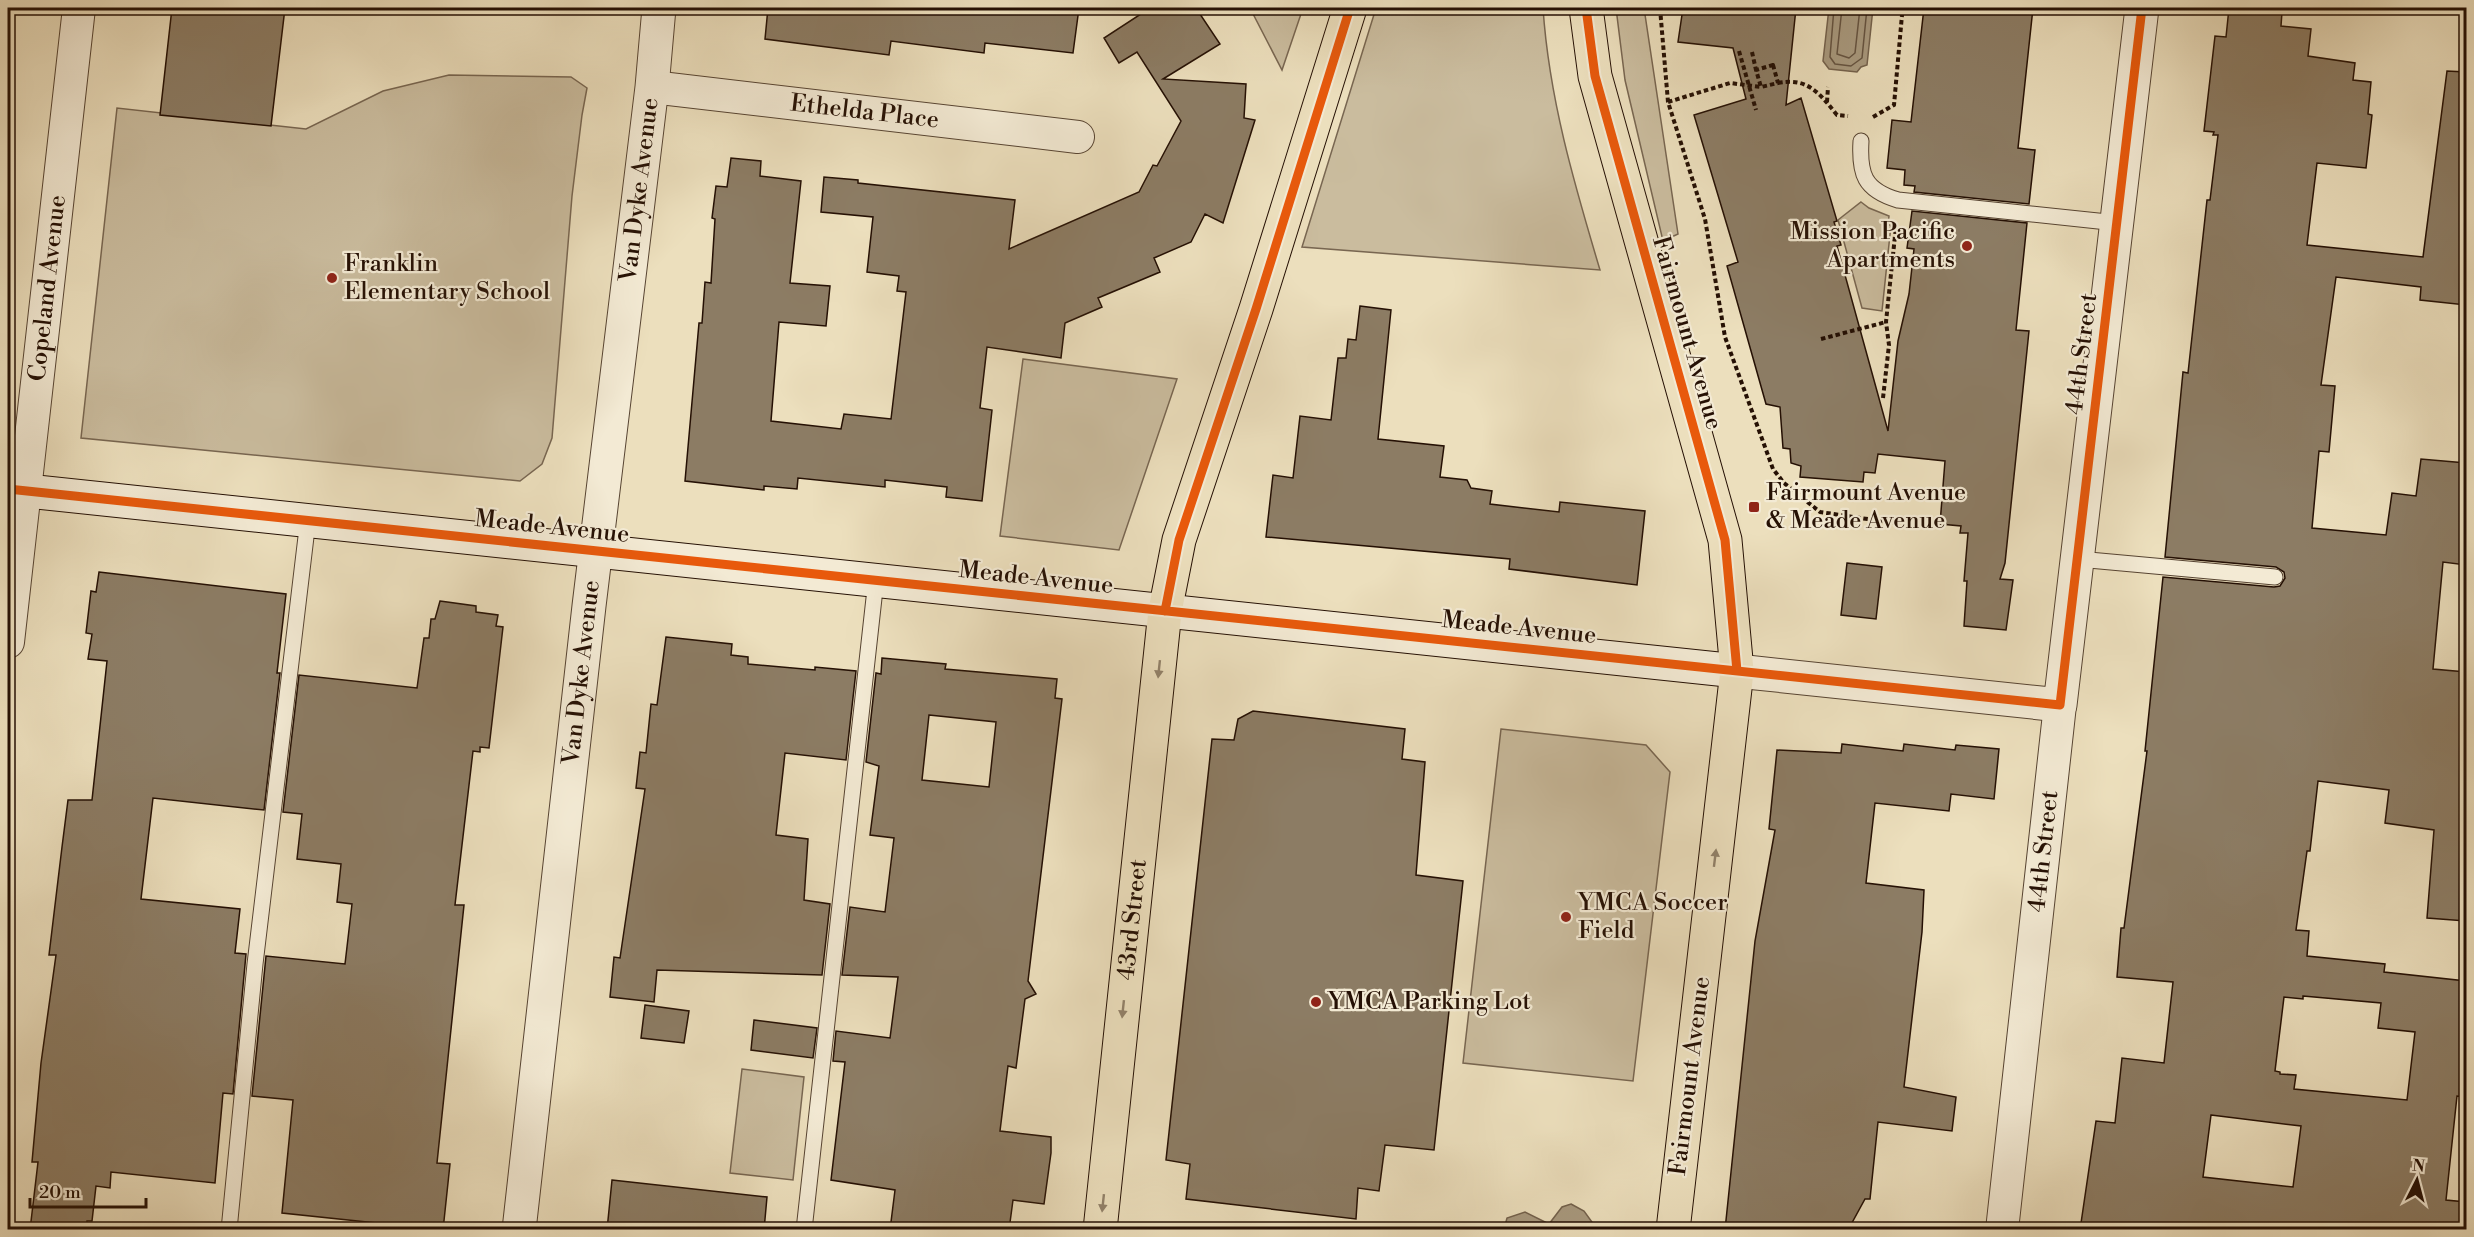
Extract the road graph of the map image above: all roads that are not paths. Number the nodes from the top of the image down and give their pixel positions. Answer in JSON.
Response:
{"nodes":[{"id":1,"x":79,"y":8,"type":"edge"},
{"id":2,"x":659,"y":8,"type":"edge"},
{"id":3,"x":1350,"y":8,"type":"edge"},
{"id":4,"x":1586,"y":8,"type":"edge"},
{"id":5,"x":2142,"y":8,"type":"edge"},
{"id":6,"x":652,"y":87,"type":"junction"},
{"id":7,"x":1078,"y":137,"type":"dead end"},
{"id":8,"x":1861,"y":141,"type":"dead end"},
{"id":9,"x":2117,"y":223,"type":"junction"},
{"id":10,"x":16,"y":490,"type":"edge"},
{"id":11,"x":308,"y":520,"type":"junction"},
{"id":12,"x":597,"y":551,"type":"junction"},
{"id":13,"x":2078,"y":559,"type":"junction"},
{"id":14,"x":2275,"y":577,"type":"dead end"},
{"id":15,"x":876,"y":580,"type":"junction"},
{"id":16,"x":1166,"y":610,"type":"junction"},
{"id":17,"x":8,"y":642,"type":"edge"},
{"id":18,"x":1737,"y":671,"type":"junction"},
{"id":19,"x":2060,"y":705,"type":"junction"},
{"id":20,"x":229,"y":1230,"type":"edge"},
{"id":21,"x":519,"y":1230,"type":"edge"},
{"id":22,"x":804,"y":1230,"type":"edge"},
{"id":23,"x":1100,"y":1230,"type":"edge"},
{"id":24,"x":1673,"y":1230,"type":"edge"},
{"id":25,"x":2002,"y":1230,"type":"edge"}],
"edges":[{"from":1,"to":10,"type":"street","name":"Copeland Avenue"},
{"from":2,"to":6,"type":"street","name":"Van Dyke Avenue"},
{"from":3,"to":16,"type":"main road"},
{"from":4,"to":18,"type":"main road","name":"Fairmount Avenue"},
{"from":5,"to":9,"type":"street","name":"44th Street"},
{"from":6,"to":7,"type":"street","name":"Ethelda Place"},
{"from":6,"to":12,"type":"street","name":"Van Dyke Avenue"},
{"from":8,"to":9,"type":"lane"},
{"from":9,"to":13,"type":"street","name":"44th Street"},
{"from":10,"to":11,"type":"street","name":"Meade Avenue"},
{"from":10,"to":17,"type":"street","name":"Copeland Avenue"},
{"from":11,"to":12,"type":"street","name":"Meade Avenue"},
{"from":11,"to":20,"type":"lane"},
{"from":12,"to":15,"type":"street","name":"Meade Avenue"},
{"from":12,"to":21,"type":"street","name":"Van Dyke Avenue"},
{"from":13,"to":14,"type":"lane"},
{"from":13,"to":19,"type":"street","name":"44th Street"},
{"from":15,"to":16,"type":"street","name":"Meade Avenue"},
{"from":15,"to":22,"type":"lane"},
{"from":16,"to":18,"type":"street","name":"Meade Avenue"},
{"from":16,"to":23,"type":"main road","name":"43rd Street","one_way":true},
{"from":18,"to":19,"type":"street","name":"Meade Avenue"},
{"from":24,"to":18,"type":"main road","name":"Fairmount Avenue","one_way":true},
{"from":19,"to":25,"type":"street","name":"44th Street"}]}
